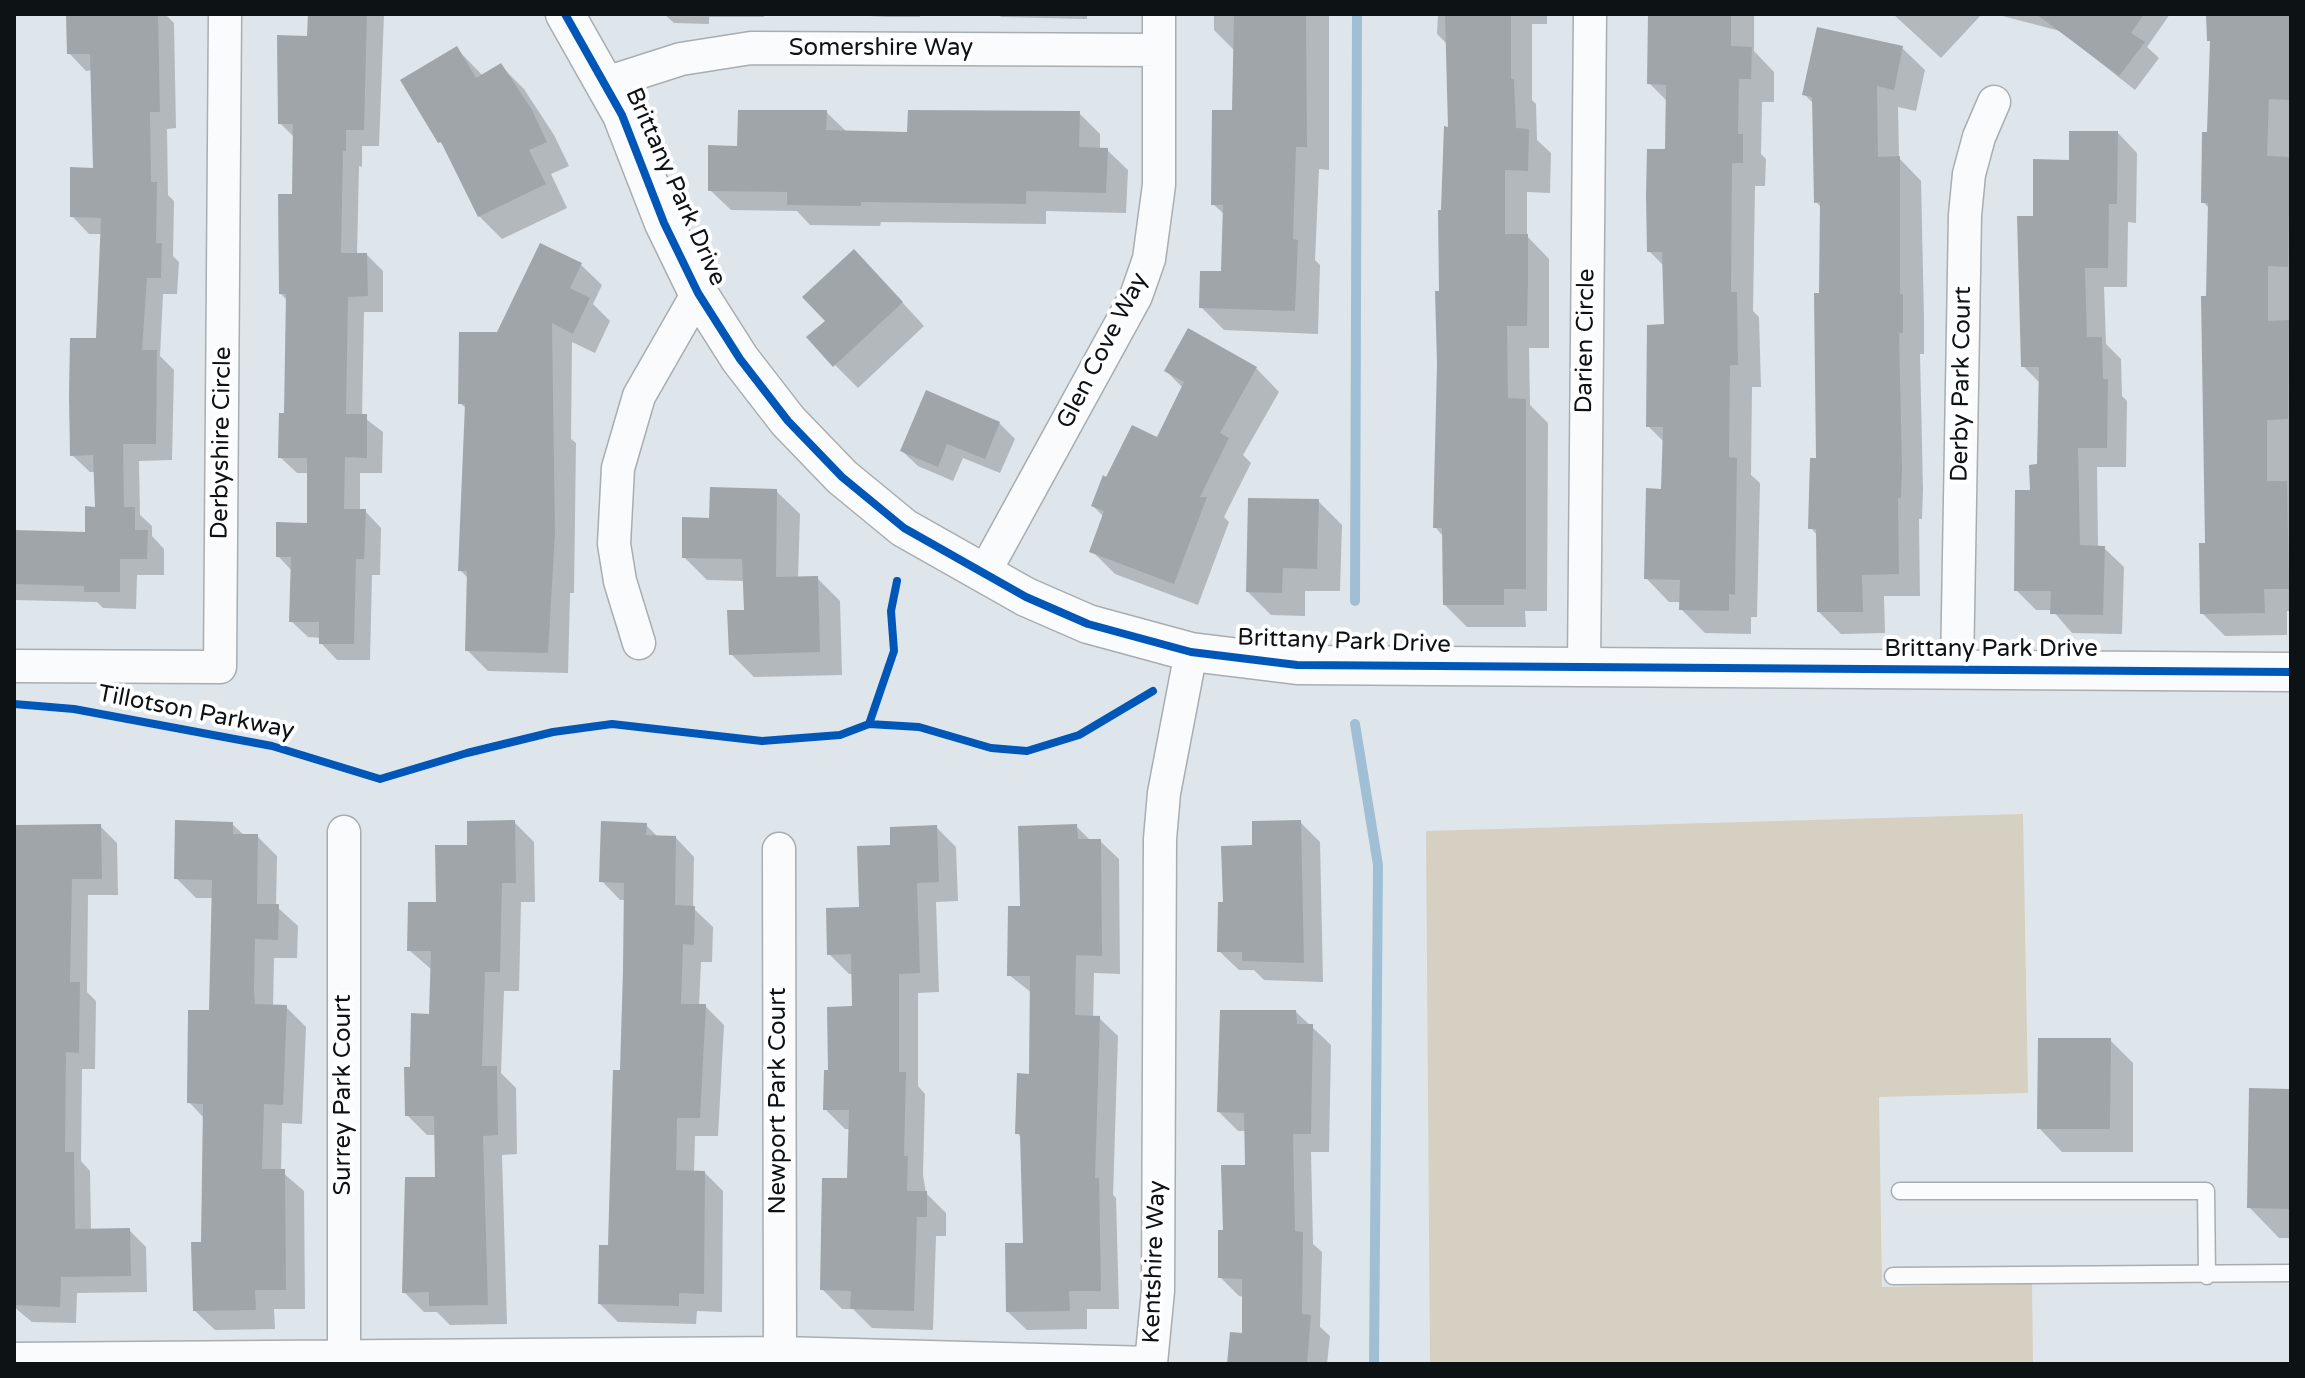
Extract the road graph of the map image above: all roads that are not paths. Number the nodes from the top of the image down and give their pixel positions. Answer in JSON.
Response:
{"nodes":[{"id":1,"x":225,"y":14,"type":"edge"},
{"id":2,"x":565,"y":14,"type":"edge"},
{"id":3,"x":1159,"y":14,"type":"edge"},
{"id":4,"x":1590,"y":14,"type":"edge"},
{"id":5,"x":1159,"y":50,"type":"junction"},
{"id":6,"x":606,"y":83,"type":"junction"},
{"id":7,"x":1994,"y":102,"type":"dead end"},
{"id":8,"x":698,"y":293,"type":"junction"},
{"id":9,"x":983,"y":575,"type":"junction"},
{"id":10,"x":639,"y":643,"type":"dead end"},
{"id":11,"x":1191,"y":652,"type":"junction"},
{"id":12,"x":14,"y":666,"type":"edge"},
{"id":13,"x":1584,"y":668,"type":"junction"},
{"id":14,"x":1957,"y":670,"type":"junction"},
{"id":15,"x":2291,"y":672,"type":"edge"},
{"id":16,"x":344,"y":832,"type":"dead end"},
{"id":17,"x":779,"y":849,"type":"dead end"},
{"id":18,"x":1900,"y":1191,"type":"dead end"},
{"id":19,"x":2291,"y":1273,"type":"edge"},
{"id":20,"x":1893,"y":1276,"type":"dead end"},
{"id":21,"x":2207,"y":1276,"type":"junction"},
{"id":22,"x":780,"y":1353,"type":"junction"},
{"id":23,"x":344,"y":1358,"type":"junction"},
{"id":24,"x":14,"y":1359,"type":"edge"}],
"edges":[{"from":1,"to":12,"type":"street","name":"Derbyshire Circle"},
{"from":2,"to":6,"type":"street","name":"Brittany Park Drive"},
{"from":3,"to":5,"type":"street","name":"Glen Cove Way"},
{"from":4,"to":13,"type":"street","name":"Darien Circle"},
{"from":5,"to":6,"type":"street","name":"Somershire Way"},
{"from":5,"to":9,"type":"street","name":"Glen Cove Way"},
{"from":6,"to":8,"type":"street","name":"Brittany Park Drive"},
{"from":7,"to":14,"type":"street","name":"Derby Park Court"},
{"from":8,"to":9,"type":"street","name":"Brittany Park Drive"},
{"from":8,"to":10,"type":"street"},
{"from":9,"to":11,"type":"street","name":"Brittany Park Drive"},
{"from":11,"to":13,"type":"street","name":"Brittany Park Drive"},
{"from":11,"to":22,"type":"street","name":"Kentshire Way"},
{"from":13,"to":14,"type":"street","name":"Brittany Park Drive"},
{"from":14,"to":15,"type":"street","name":"Brittany Park Drive"},
{"from":16,"to":23,"type":"street","name":"Surrey Park Court"},
{"from":17,"to":22,"type":"street","name":"Newport Park Court"},
{"from":18,"to":21,"type":"lane"},
{"from":19,"to":21,"type":"lane"},
{"from":20,"to":21,"type":"lane"},
{"from":22,"to":23,"type":"street","name":"Kentshire Way"},
{"from":23,"to":24,"type":"street","name":"Kentshire Way"}]}
